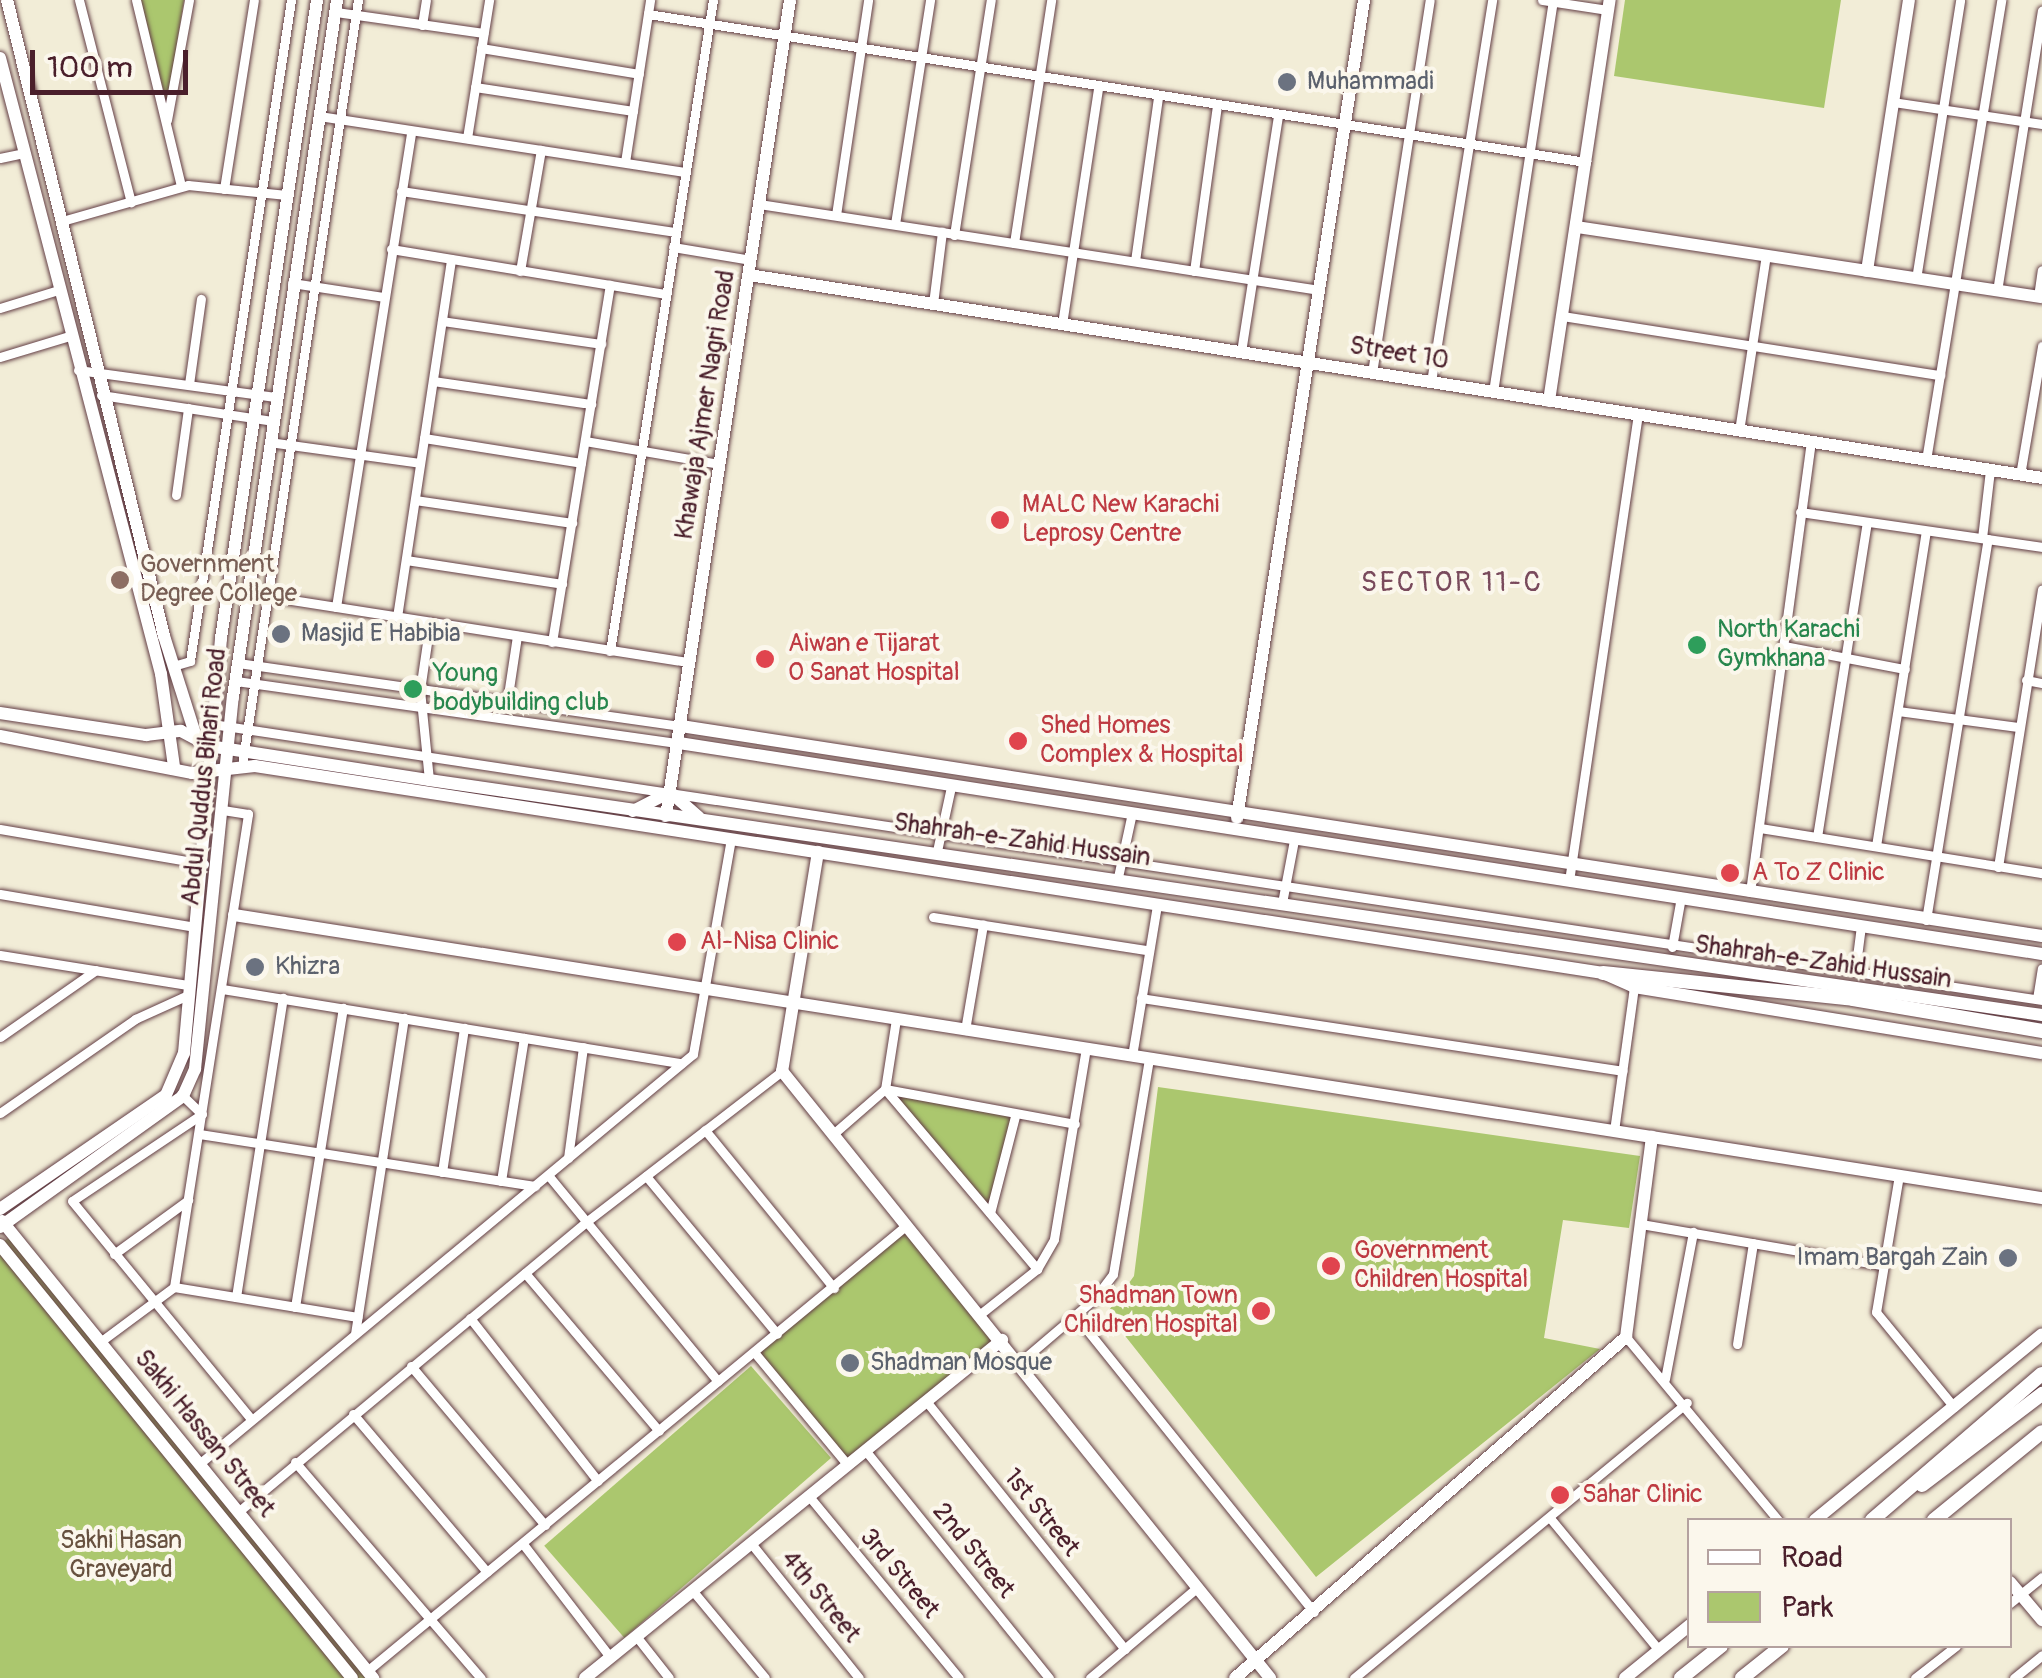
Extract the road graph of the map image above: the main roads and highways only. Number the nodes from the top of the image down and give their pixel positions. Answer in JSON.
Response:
{"nodes":[{"id":1,"x":1603,"y":973,"type":"road end"},
{"id":2,"x":2042,"y":1031,"type":"edge"},
{"id":3,"x":2042,"y":1374,"type":"edge"},
{"id":4,"x":2042,"y":1394,"type":"edge"},
{"id":5,"x":2042,"y":1432,"type":"edge"},
{"id":6,"x":1900,"y":1498,"type":"junction"},
{"id":7,"x":1875,"y":1518,"type":"edge"},
{"id":8,"x":1936,"y":1518,"type":"edge"},
{"id":9,"x":1719,"y":1648,"type":"edge"},
{"id":10,"x":1780,"y":1648,"type":"edge"},
{"id":11,"x":1682,"y":1678,"type":"edge"},
{"id":12,"x":1742,"y":1678,"type":"edge"}],
"edges":[{"from":1,"to":2,"type":"main road"},
{"from":3,"to":6,"type":"main road"},
{"from":4,"to":6,"type":"main road"},
{"from":5,"to":8,"type":"main road"},
{"from":6,"to":7,"type":"main road"},
{"from":9,"to":11,"type":"main road"},
{"from":10,"to":12,"type":"main road"}]}
